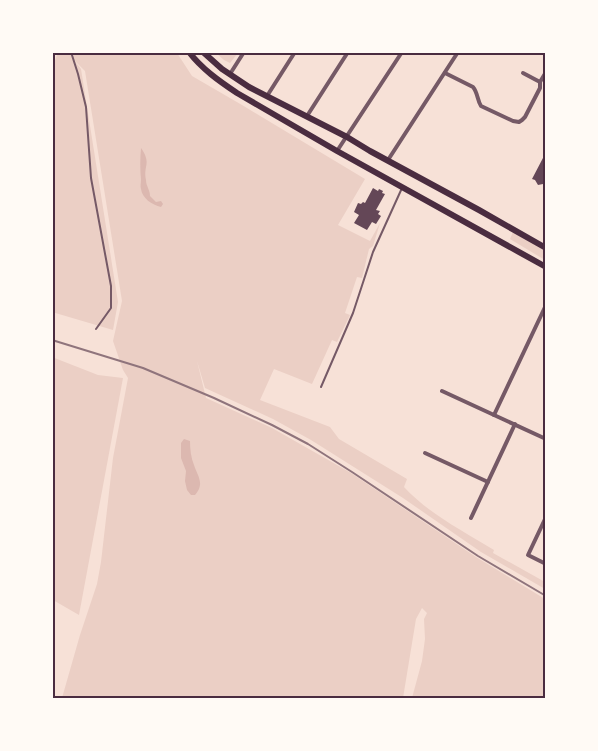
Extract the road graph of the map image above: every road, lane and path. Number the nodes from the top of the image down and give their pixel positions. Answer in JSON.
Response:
{"nodes":[{"id":1,"x":71,"y":52,"type":"edge"},
{"id":2,"x":188,"y":52,"type":"edge"},
{"id":3,"x":203,"y":52,"type":"edge"},
{"id":4,"x":244,"y":52,"type":"edge"},
{"id":5,"x":295,"y":52,"type":"edge"},
{"id":6,"x":348,"y":52,"type":"edge"},
{"id":7,"x":402,"y":52,"type":"edge"},
{"id":8,"x":458,"y":52,"type":"edge"},
{"id":9,"x":546,"y":72,"type":"edge"},
{"id":10,"x":446,"y":73,"type":"junction"},
{"id":11,"x":523,"y":73,"type":"dead end"},
{"id":12,"x":230,"y":74,"type":"junction"},
{"id":13,"x":540,"y":82,"type":"junction"},
{"id":14,"x":267,"y":96,"type":"junction"},
{"id":15,"x":307,"y":116,"type":"junction"},
{"id":16,"x":347,"y":137,"type":"junction"},
{"id":17,"x":337,"y":151,"type":"junction"},
{"id":18,"x":388,"y":160,"type":"junction"},
{"id":19,"x":403,"y":187,"type":"junction"},
{"id":20,"x":546,"y":248,"type":"edge"},
{"id":21,"x":546,"y":267,"type":"edge"},
{"id":22,"x":546,"y":305,"type":"edge"},
{"id":23,"x":96,"y":329,"type":"dead end"},
{"id":24,"x":321,"y":387,"type":"dead end"},
{"id":25,"x":442,"y":391,"type":"dead end"},
{"id":26,"x":494,"y":415,"type":"junction"},
{"id":27,"x":515,"y":424,"type":"junction"},
{"id":28,"x":546,"y":439,"type":"edge"},
{"id":29,"x":425,"y":452,"type":"dead end"},
{"id":30,"x":488,"y":482,"type":"junction"},
{"id":31,"x":546,"y":517,"type":"edge"},
{"id":32,"x":471,"y":518,"type":"dead end"},
{"id":33,"x":546,"y":564,"type":"edge"}],
"edges":[{"from":1,"to":23,"type":"lane"},
{"from":2,"to":17,"type":"highway"},
{"from":3,"to":12,"type":"highway"},
{"from":4,"to":12,"type":"street"},
{"from":5,"to":14,"type":"street"},
{"from":6,"to":15,"type":"street"},
{"from":7,"to":16,"type":"street"},
{"from":8,"to":10,"type":"street"},
{"from":9,"to":13,"type":"street"},
{"from":10,"to":13,"type":"street"},
{"from":10,"to":18,"type":"street"},
{"from":11,"to":13,"type":"street"},
{"from":12,"to":14,"type":"highway"},
{"from":14,"to":15,"type":"highway"},
{"from":15,"to":16,"type":"highway"},
{"from":16,"to":17,"type":"street"},
{"from":16,"to":18,"type":"highway"},
{"from":17,"to":19,"type":"highway"},
{"from":18,"to":20,"type":"highway"},
{"from":19,"to":21,"type":"highway"},
{"from":19,"to":24,"type":"lane"},
{"from":22,"to":26,"type":"street"},
{"from":25,"to":26,"type":"street"},
{"from":26,"to":27,"type":"street"},
{"from":27,"to":28,"type":"street"},
{"from":27,"to":30,"type":"street"},
{"from":29,"to":30,"type":"street"},
{"from":30,"to":32,"type":"street"},
{"from":31,"to":33,"type":"street"}]}
